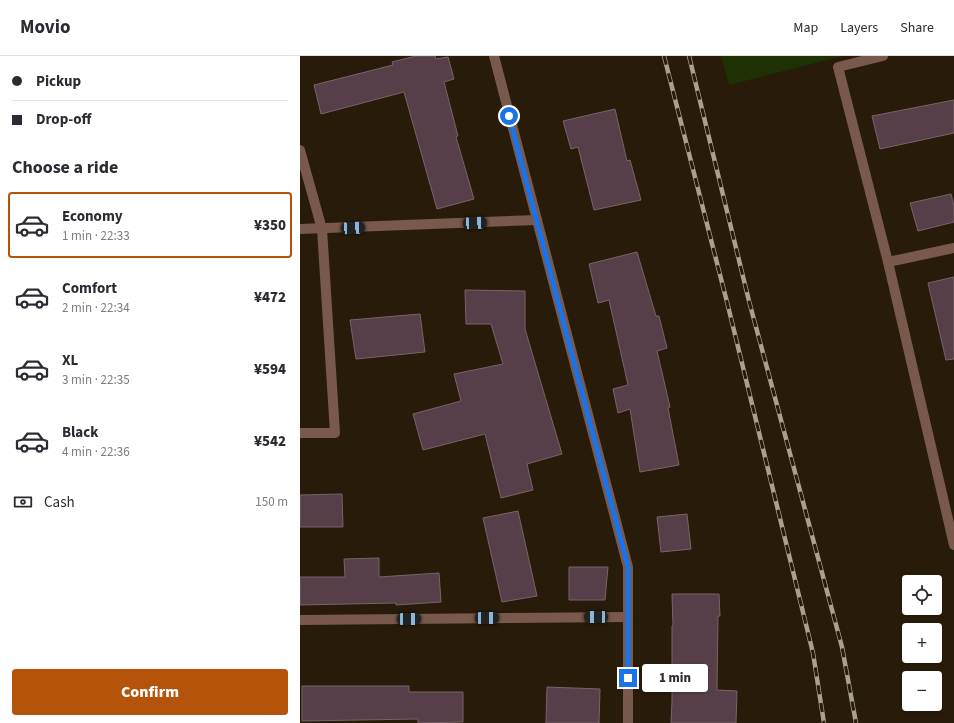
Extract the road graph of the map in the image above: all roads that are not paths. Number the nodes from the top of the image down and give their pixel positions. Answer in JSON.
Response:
{"nodes":[{"id":1,"x":494,"y":56,"type":"edge"},
{"id":2,"x":883,"y":56,"type":"edge"},
{"id":3,"x":300,"y":150,"type":"edge"},
{"id":4,"x":537,"y":220,"type":"junction"},
{"id":5,"x":300,"y":229,"type":"edge"},
{"id":6,"x":322,"y":229,"type":"junction"},
{"id":7,"x":954,"y":248,"type":"edge"},
{"id":8,"x":888,"y":262,"type":"junction"},
{"id":9,"x":300,"y":433,"type":"edge"},
{"id":10,"x":954,"y":546,"type":"edge"},
{"id":11,"x":628,"y":617,"type":"junction"},
{"id":12,"x":300,"y":620,"type":"edge"},
{"id":13,"x":628,"y":723,"type":"edge"}],
"edges":[{"from":1,"to":4,"type":"street"},
{"from":2,"to":8,"type":"street"},
{"from":3,"to":6,"type":"street"},
{"from":4,"to":6,"type":"street"},
{"from":4,"to":11,"type":"street"},
{"from":5,"to":6,"type":"street"},
{"from":6,"to":9,"type":"street"},
{"from":7,"to":8,"type":"street"},
{"from":8,"to":10,"type":"street"},
{"from":11,"to":12,"type":"street"},
{"from":11,"to":13,"type":"street"}]}
